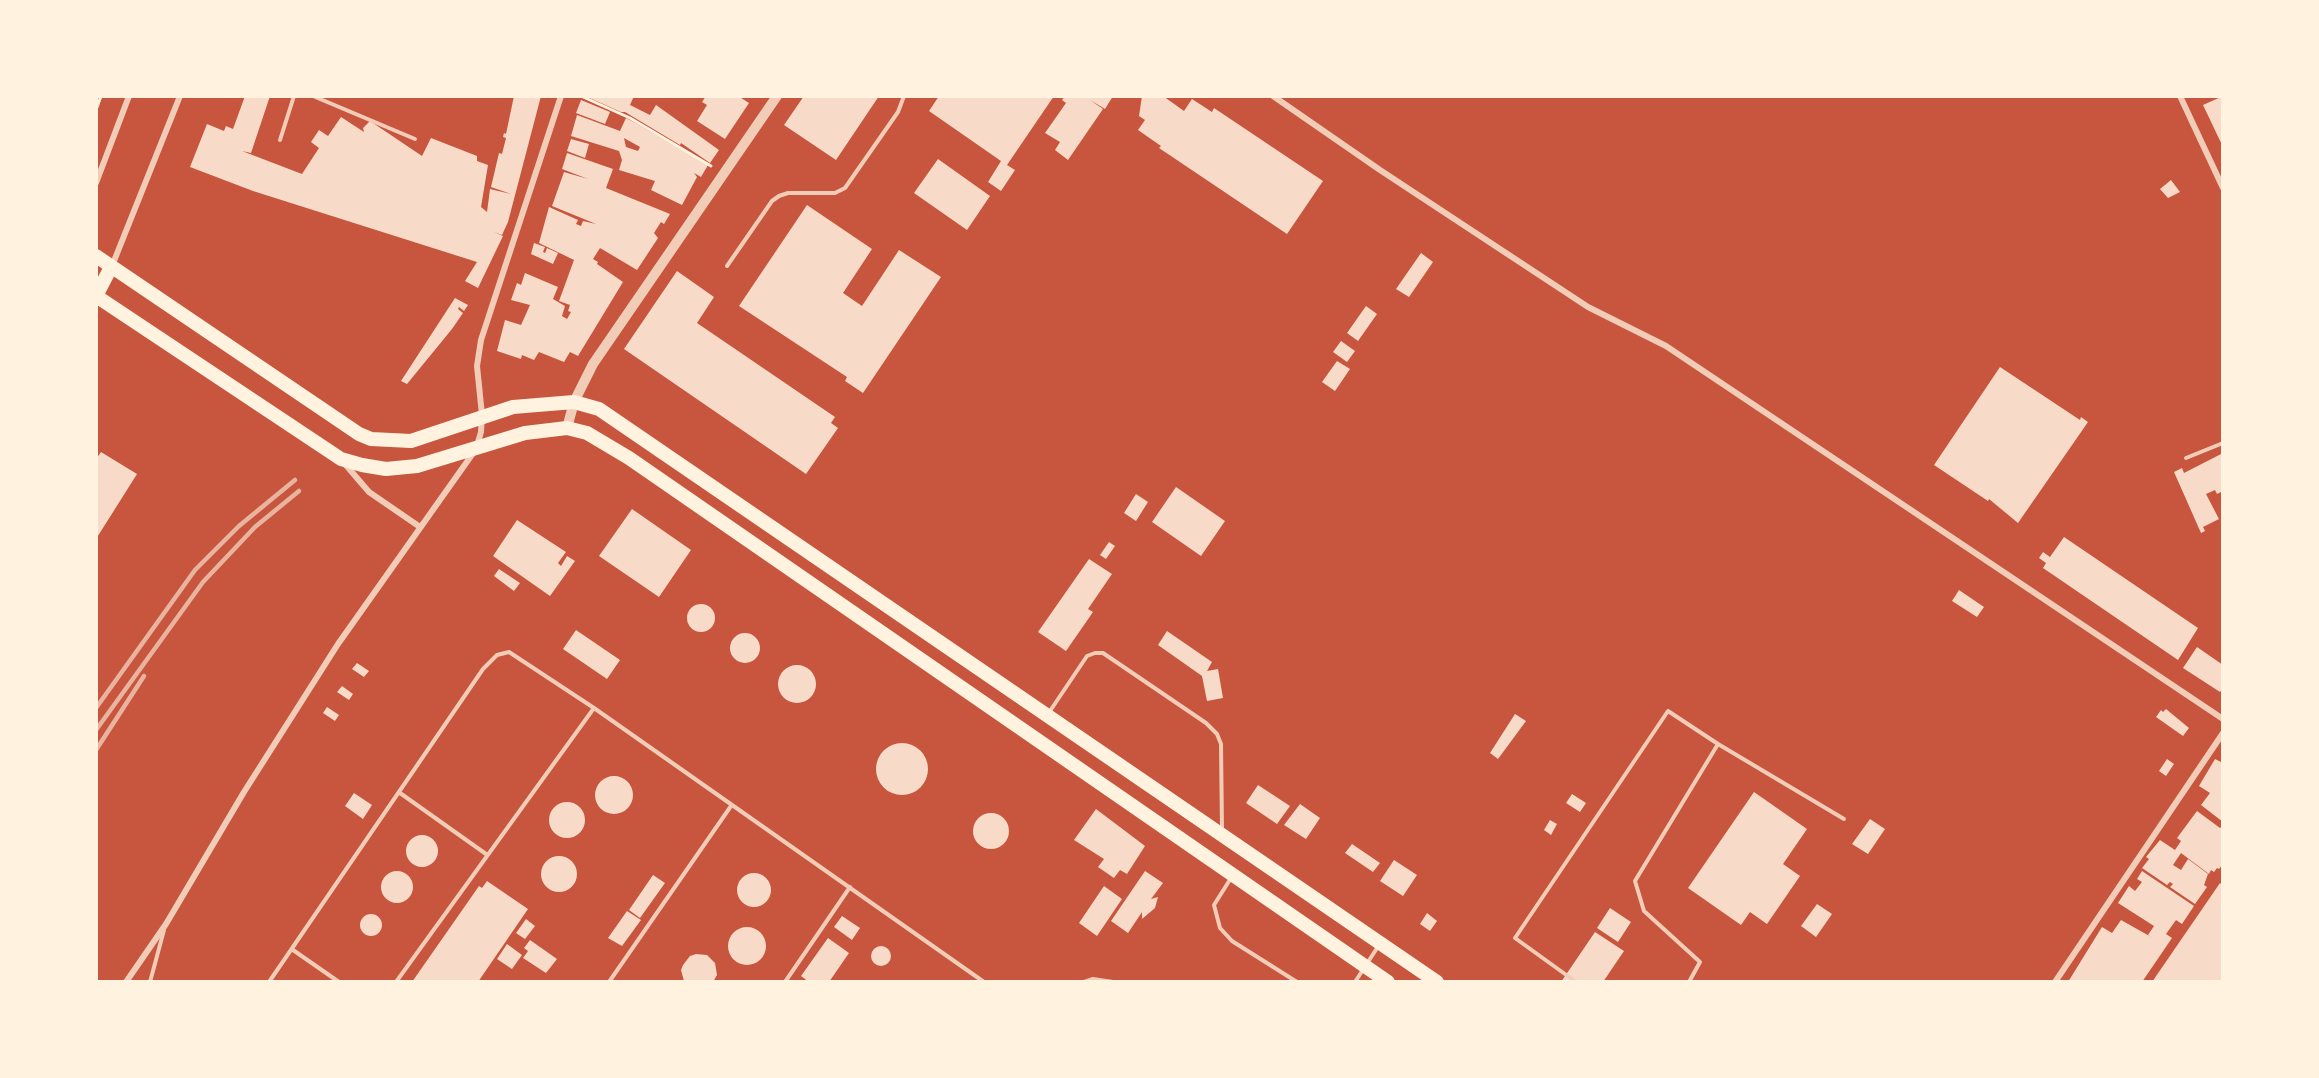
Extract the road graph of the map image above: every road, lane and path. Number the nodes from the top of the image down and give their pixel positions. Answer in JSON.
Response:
{"nodes":[{"id":1,"x":101,"y":96,"type":"edge"},
{"id":2,"x":129,"y":96,"type":"edge"},
{"id":3,"x":180,"y":96,"type":"edge"},
{"id":4,"x":294,"y":96,"type":"edge"},
{"id":5,"x":313,"y":96,"type":"edge"},
{"id":6,"x":561,"y":96,"type":"edge"},
{"id":7,"x":581,"y":96,"type":"edge"},
{"id":8,"x":777,"y":96,"type":"edge"},
{"id":9,"x":904,"y":96,"type":"edge"},
{"id":10,"x":1273,"y":96,"type":"edge"},
{"id":11,"x":2180,"y":96,"type":"edge"},
{"id":12,"x":96,"y":110,"type":"edge"},
{"id":13,"x":415,"y":139,"type":"dead end"},
{"id":14,"x":280,"y":140,"type":"dead end"},
{"id":15,"x":725,"y":175,"type":"junction"},
{"id":16,"x":96,"y":183,"type":"edge"},
{"id":17,"x":2223,"y":188,"type":"edge"},
{"id":18,"x":96,"y":256,"type":"edge"},
{"id":19,"x":727,"y":266,"type":"dead end"},
{"id":20,"x":111,"y":267,"type":"junction"},
{"id":21,"x":96,"y":296,"type":"edge"},
{"id":22,"x":574,"y":402,"type":"junction"},
{"id":23,"x":482,"y":415,"type":"junction"},
{"id":24,"x":567,"y":428,"type":"junction"},
{"id":25,"x":2223,"y":443,"type":"edge"},
{"id":26,"x":476,"y":448,"type":"junction"},
{"id":27,"x":2186,"y":458,"type":"dead end"},
{"id":28,"x":341,"y":459,"type":"junction"},
{"id":29,"x":420,"y":527,"type":"junction"},
{"id":30,"x":594,"y":708,"type":"junction"},
{"id":31,"x":1048,"y":714,"type":"junction"},
{"id":32,"x":2223,"y":719,"type":"edge"},
{"id":33,"x":2223,"y":733,"type":"edge"},
{"id":34,"x":1718,"y":744,"type":"junction"},
{"id":35,"x":400,"y":793,"type":"junction"},
{"id":36,"x":731,"y":806,"type":"junction"},
{"id":37,"x":1844,"y":819,"type":"dead end"},
{"id":38,"x":1222,"y":833,"type":"junction"},
{"id":39,"x":486,"y":854,"type":"junction"},
{"id":40,"x":1234,"y":875,"type":"junction"},
{"id":41,"x":850,"y":888,"type":"junction"},
{"id":42,"x":166,"y":924,"type":"junction"},
{"id":43,"x":1381,"y":942,"type":"junction"},
{"id":44,"x":292,"y":950,"type":"junction"},
{"id":45,"x":1366,"y":966,"type":"junction"},
{"id":46,"x":787,"y":981,"type":"edge"},
{"id":47,"x":126,"y":982,"type":"edge"},
{"id":48,"x":150,"y":982,"type":"edge"},
{"id":49,"x":269,"y":982,"type":"edge"},
{"id":50,"x":339,"y":982,"type":"edge"},
{"id":51,"x":396,"y":982,"type":"edge"},
{"id":52,"x":609,"y":982,"type":"edge"},
{"id":53,"x":984,"y":982,"type":"edge"},
{"id":54,"x":1084,"y":982,"type":"edge"},
{"id":55,"x":1113,"y":982,"type":"edge"},
{"id":56,"x":1297,"y":982,"type":"edge"},
{"id":57,"x":1355,"y":982,"type":"edge"},
{"id":58,"x":1388,"y":982,"type":"edge"},
{"id":59,"x":1437,"y":982,"type":"edge"},
{"id":60,"x":1576,"y":982,"type":"edge"},
{"id":61,"x":1689,"y":982,"type":"edge"},
{"id":62,"x":2055,"y":982,"type":"edge"}],
"edges":[{"from":1,"to":12,"type":"path"},
{"from":2,"to":16,"type":"street"},
{"from":3,"to":20,"type":"street"},
{"from":4,"to":14,"type":"lane"},
{"from":5,"to":13,"type":"lane"},
{"from":6,"to":23,"type":"street"},
{"from":7,"to":15,"type":"path"},
{"from":8,"to":15,"type":"street"},
{"from":9,"to":19,"type":"lane"},
{"from":10,"to":32,"type":"street"},
{"from":11,"to":17,"type":"street"},
{"from":15,"to":22,"type":"street"},
{"from":18,"to":20,"type":"main road"},
{"from":20,"to":21,"type":"main road"},
{"from":20,"to":23,"type":"main road"},
{"from":21,"to":28,"type":"main road"},
{"from":22,"to":23,"type":"main road"},
{"from":22,"to":24,"type":"street"},
{"from":22,"to":31,"type":"main road"},
{"from":23,"to":26,"type":"street"},
{"from":24,"to":26,"type":"main road"},
{"from":24,"to":40,"type":"main road"},
{"from":25,"to":27,"type":"lane"},
{"from":26,"to":28,"type":"main road"},
{"from":26,"to":29,"type":"street"},
{"from":28,"to":29,"type":"street"},
{"from":29,"to":42,"type":"street"},
{"from":30,"to":35,"type":"lane"},
{"from":30,"to":36,"type":"lane"},
{"from":30,"to":39,"type":"lane"},
{"from":31,"to":38,"type":"main road"},
{"from":31,"to":38,"type":"lane"},
{"from":33,"to":62,"type":"street"},
{"from":34,"to":37,"type":"lane"},
{"from":34,"to":60,"type":"lane"},
{"from":34,"to":61,"type":"lane"},
{"from":35,"to":39,"type":"lane"},
{"from":35,"to":44,"type":"lane"},
{"from":36,"to":41,"type":"lane"},
{"from":36,"to":52,"type":"lane"},
{"from":38,"to":43,"type":"main road"},
{"from":39,"to":51,"type":"lane"},
{"from":40,"to":45,"type":"main road"},
{"from":40,"to":56,"type":"lane"},
{"from":41,"to":46,"type":"lane"},
{"from":41,"to":53,"type":"lane"},
{"from":42,"to":47,"type":"street"},
{"from":42,"to":48,"type":"lane"},
{"from":43,"to":45,"type":"lane"},
{"from":43,"to":59,"type":"main road"},
{"from":44,"to":49,"type":"lane"},
{"from":44,"to":50,"type":"lane"},
{"from":45,"to":57,"type":"lane"},
{"from":45,"to":58,"type":"main road"},
{"from":54,"to":55,"type":"lane"}]}
